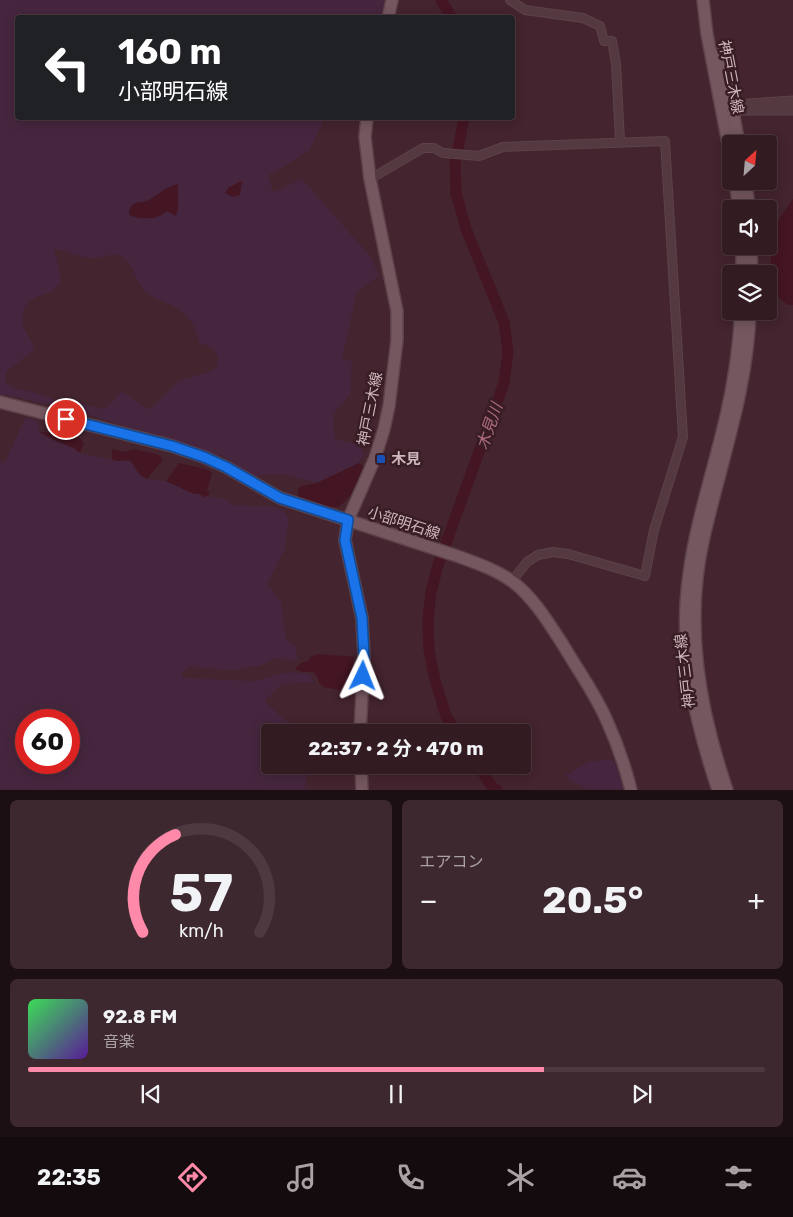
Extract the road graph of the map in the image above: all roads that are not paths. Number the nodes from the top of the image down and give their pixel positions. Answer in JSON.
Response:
{"nodes":[{"id":1,"x":392,"y":0,"type":"edge"},
{"id":2,"x":510,"y":0,"type":"edge"},
{"id":3,"x":703,"y":0,"type":"edge"},
{"id":4,"x":389,"y":15,"type":"edge"},
{"id":5,"x":793,"y":101,"type":"edge"},
{"id":6,"x":729,"y":108,"type":"junction"},
{"id":7,"x":793,"y":110,"type":"edge"},
{"id":8,"x":367,"y":120,"type":"edge"},
{"id":9,"x":730,"y":135,"type":"edge"},
{"id":10,"x":736,"y":135,"type":"edge"},
{"id":11,"x":620,"y":141,"type":"junction"},
{"id":12,"x":370,"y":179,"type":"junction"},
{"id":13,"x":740,"y":320,"type":"edge"},
{"id":14,"x":749,"y":320,"type":"edge"},
{"id":15,"x":0,"y":402,"type":"edge"},
{"id":16,"x":348,"y":520,"type":"junction"},
{"id":17,"x":512,"y":581,"type":"junction"},
{"id":18,"x":360,"y":724,"type":"edge"},
{"id":19,"x":361,"y":774,"type":"edge"},
{"id":20,"x":362,"y":790,"type":"edge"},
{"id":21,"x":631,"y":790,"type":"edge"},
{"id":22,"x":718,"y":790,"type":"edge"},
{"id":23,"x":727,"y":790,"type":"edge"}],
"edges":[{"from":1,"to":4,"type":"main road"},
{"from":2,"to":11,"type":"street"},
{"from":3,"to":6,"type":"main road","name":"神戸三木線"},
{"from":5,"to":6,"type":"street"},
{"from":6,"to":7,"type":"street"},
{"from":6,"to":9,"type":"main road","name":"神戸三木線"},
{"from":6,"to":10,"type":"main road","name":"神戸三木線"},
{"from":8,"to":12,"type":"main road","name":"神戸三木線"},
{"from":11,"to":12,"type":"street"},
{"from":11,"to":17,"type":"street"},
{"from":12,"to":16,"type":"main road","name":"神戸三木線"},
{"from":13,"to":22,"type":"main road","name":"神戸三木線"},
{"from":14,"to":23,"type":"main road","name":"神戸三木線"},
{"from":15,"to":16,"type":"main road","name":"小部明石線"},
{"from":16,"to":17,"type":"main road","name":"小部明石線"},
{"from":16,"to":18,"type":"main road","name":"神戸三木線"},
{"from":17,"to":21,"type":"main road","name":"小部明石線"},
{"from":19,"to":20,"type":"main road"}]}
